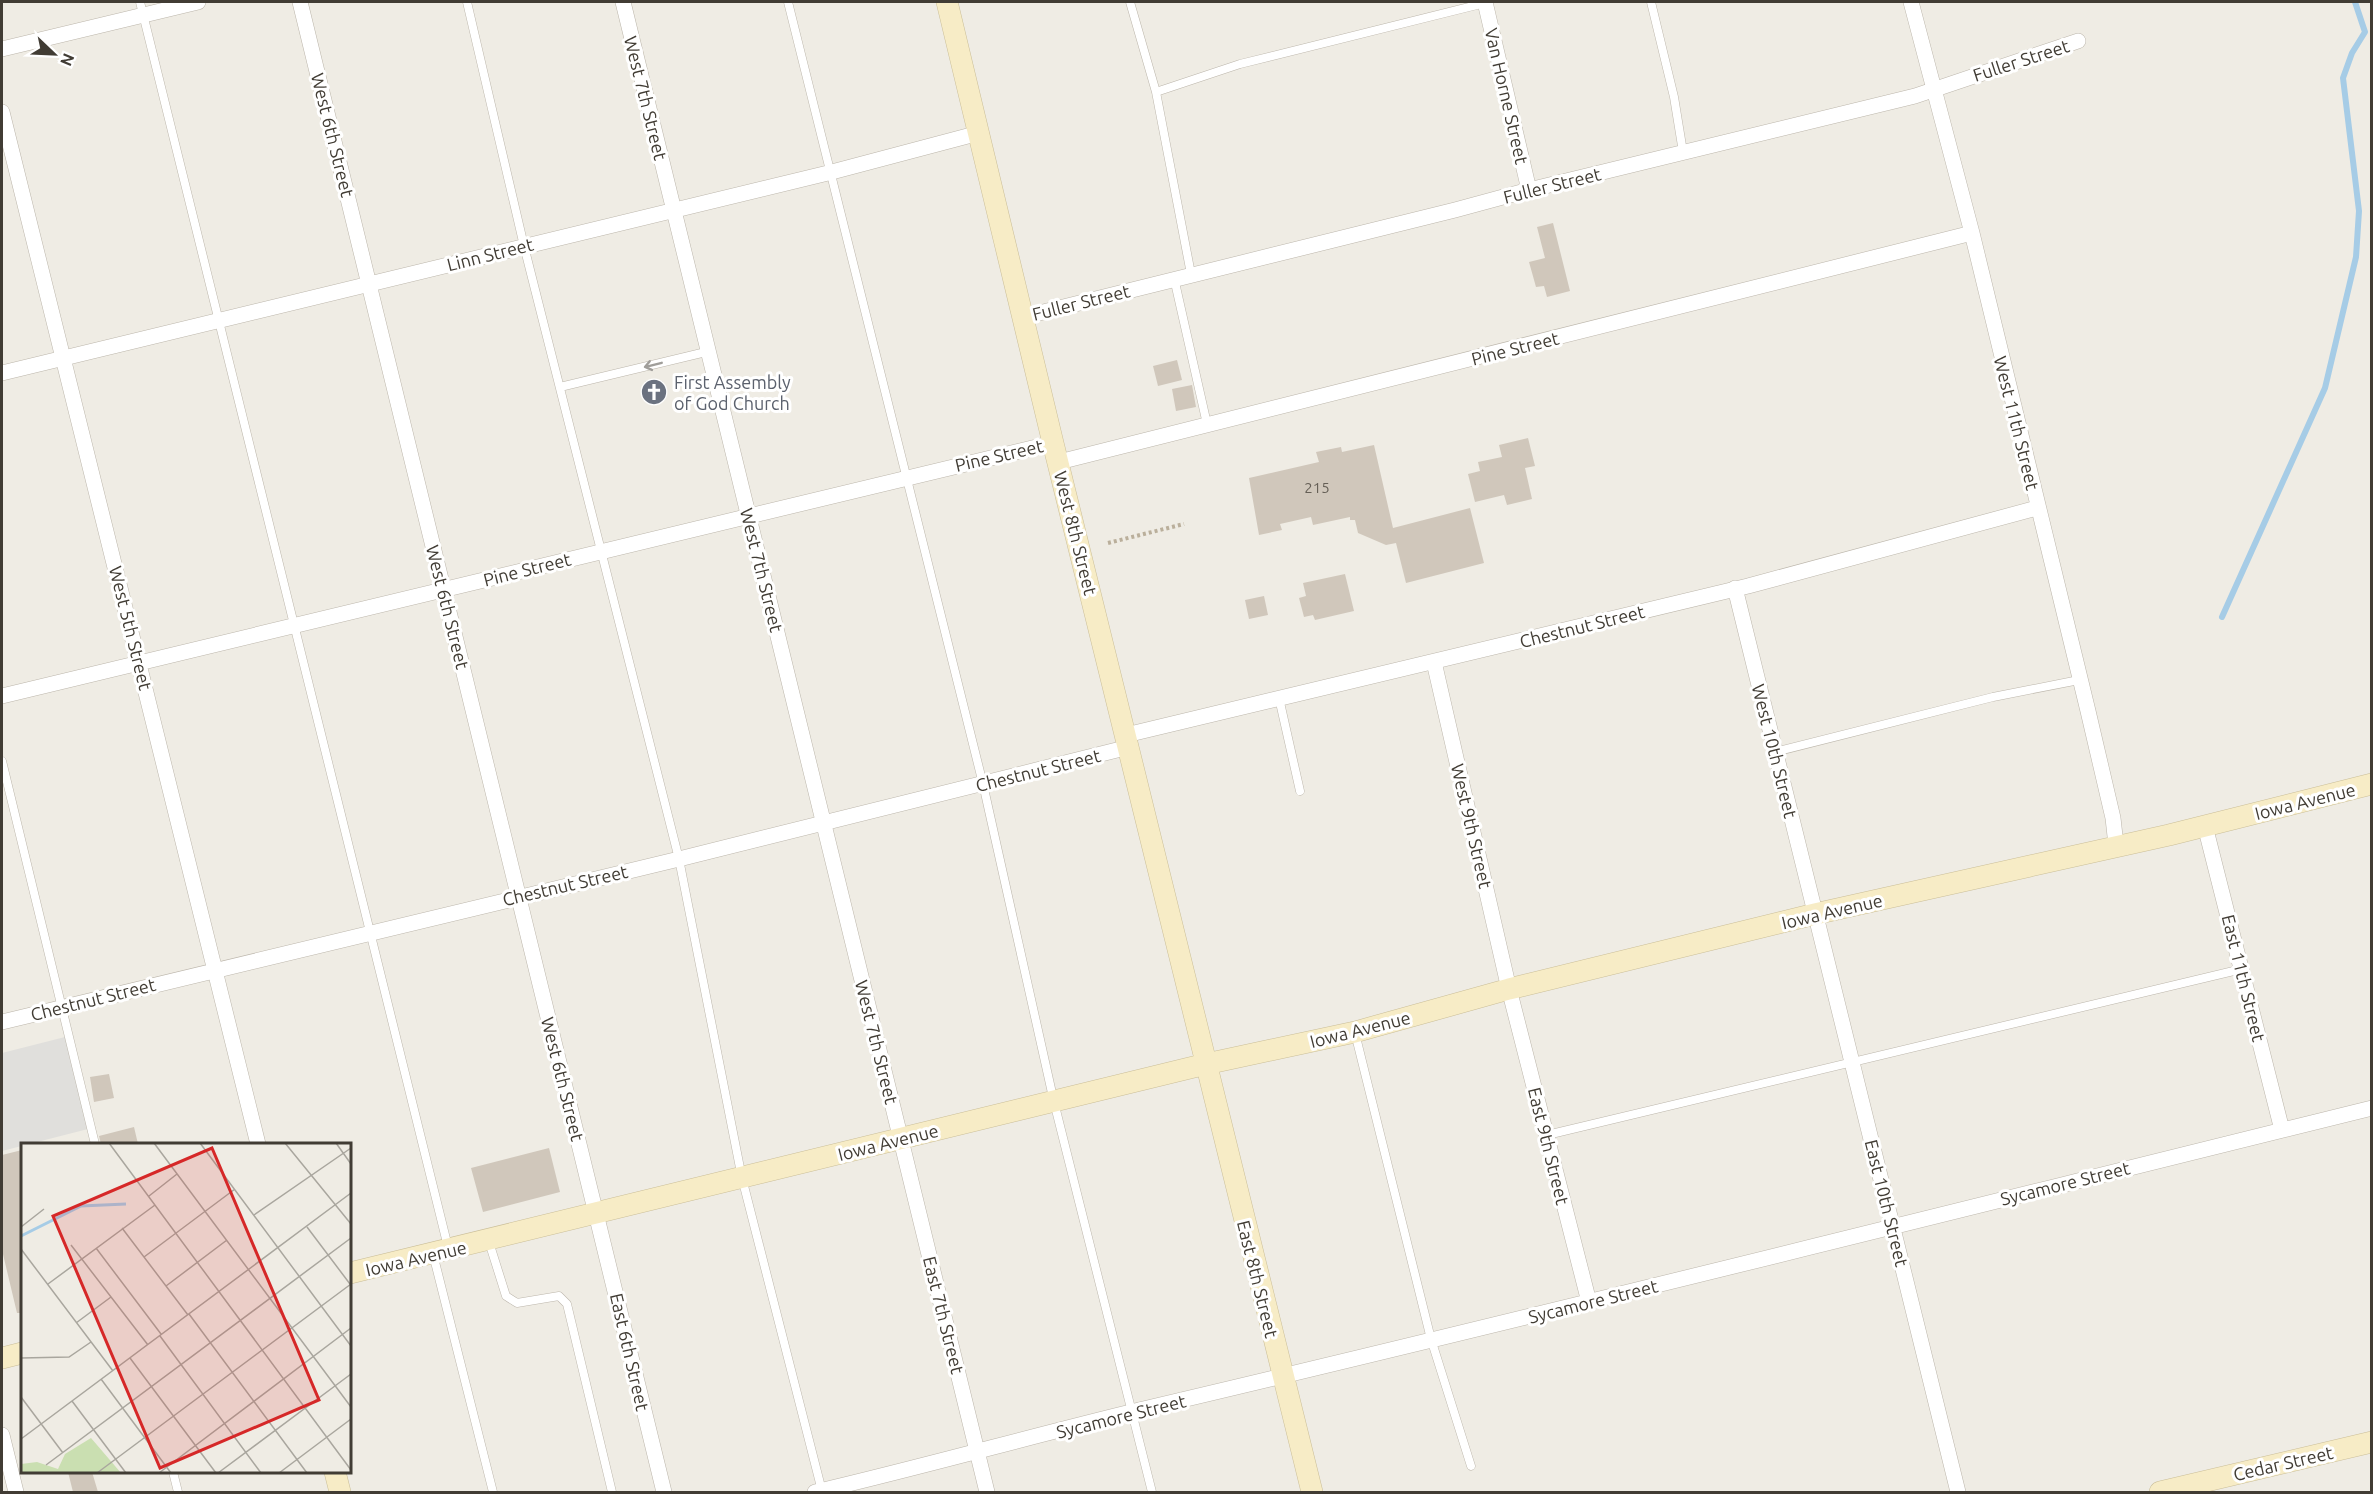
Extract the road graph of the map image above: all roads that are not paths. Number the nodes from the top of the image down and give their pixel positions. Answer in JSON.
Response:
{"nodes":[{"id":1,"x":198,"y":2,"type":"edge"},
{"id":2,"x":300,"y":2,"type":"edge"},
{"id":3,"x":467,"y":2,"type":"edge"},
{"id":4,"x":623,"y":2,"type":"edge"},
{"id":5,"x":788,"y":2,"type":"edge"},
{"id":6,"x":947,"y":2,"type":"edge"},
{"id":7,"x":1130,"y":2,"type":"edge"},
{"id":8,"x":1485,"y":2,"type":"edge"},
{"id":9,"x":1651,"y":2,"type":"edge"},
{"id":10,"x":1911,"y":2,"type":"edge"},
{"id":11,"x":142,"y":8,"type":"edge"},
{"id":12,"x":2078,"y":41,"type":"dead end"},
{"id":13,"x":2,"y":50,"type":"edge"},
{"id":14,"x":1935,"y":89,"type":"junction"},
{"id":15,"x":1156,"y":92,"type":"junction"},
{"id":16,"x":2,"y":112,"type":"edge"},
{"id":17,"x":978,"y":134,"type":"junction"},
{"id":18,"x":1683,"y":153,"type":"junction"},
{"id":19,"x":828,"y":173,"type":"junction"},
{"id":20,"x":1529,"y":190,"type":"junction"},
{"id":21,"x":674,"y":210,"type":"junction"},
{"id":22,"x":1972,"y":233,"type":"junction"},
{"id":23,"x":524,"y":246,"type":"junction"},
{"id":24,"x":1191,"y":274,"type":"junction"},
{"id":25,"x":1174,"y":279,"type":"junction"},
{"id":26,"x":369,"y":284,"type":"junction"},
{"id":27,"x":1023,"y":317,"type":"junction"},
{"id":28,"x":220,"y":321,"type":"junction"},
{"id":29,"x":710,"y":351,"type":"junction"},
{"id":30,"x":64,"y":358,"type":"junction"},
{"id":31,"x":2,"y":373,"type":"edge"},
{"id":32,"x":560,"y":387,"type":"junction"},
{"id":33,"x":1208,"y":424,"type":"junction"},
{"id":34,"x":1056,"y":452,"type":"junction"},
{"id":35,"x":907,"y":477,"type":"junction"},
{"id":36,"x":2037,"y":508,"type":"junction"},
{"id":37,"x":748,"y":515,"type":"junction"},
{"id":38,"x":600,"y":551,"type":"junction"},
{"id":39,"x":1735,"y":588,"type":"junction"},
{"id":40,"x":444,"y":589,"type":"junction"},
{"id":41,"x":295,"y":627,"type":"junction"},
{"id":42,"x":1434,"y":662,"type":"junction"},
{"id":43,"x":140,"y":663,"type":"junction"},
{"id":44,"x":2079,"y":680,"type":"junction"},
{"id":45,"x":2,"y":696,"type":"edge"},
{"id":46,"x":1279,"y":698,"type":"junction"},
{"id":47,"x":1127,"y":741,"type":"junction"},
{"id":48,"x":1775,"y":752,"type":"junction"},
{"id":49,"x":2,"y":761,"type":"edge"},
{"id":50,"x":983,"y":784,"type":"junction"},
{"id":51,"x":2372,"y":784,"type":"edge"},
{"id":52,"x":1300,"y":791,"type":"dead end"},
{"id":53,"x":822,"y":822,"type":"junction"},
{"id":54,"x":2205,"y":826,"type":"junction"},
{"id":55,"x":2116,"y":845,"type":"junction"},
{"id":56,"x":679,"y":859,"type":"junction"},
{"id":57,"x":520,"y":896,"type":"junction"},
{"id":58,"x":1815,"y":914,"type":"junction"},
{"id":59,"x":371,"y":933,"type":"junction"},
{"id":60,"x":2242,"y":969,"type":"junction"},
{"id":61,"x":214,"y":971,"type":"junction"},
{"id":62,"x":1509,"y":989,"type":"junction"},
{"id":63,"x":63,"y":1006,"type":"junction"},
{"id":64,"x":2,"y":1022,"type":"edge"},
{"id":65,"x":1355,"y":1032,"type":"junction"},
{"id":66,"x":1852,"y":1063,"type":"junction"},
{"id":67,"x":1206,"y":1064,"type":"junction"},
{"id":68,"x":1054,"y":1102,"type":"junction"},
{"id":69,"x":2372,"y":1108,"type":"edge"},
{"id":70,"x":2282,"y":1130,"type":"junction"},
{"id":71,"x":1546,"y":1135,"type":"junction"},
{"id":72,"x":901,"y":1138,"type":"junction"},
{"id":73,"x":95,"y":1143,"type":"edge"},
{"id":74,"x":258,"y":1143,"type":"edge"},
{"id":75,"x":742,"y":1178,"type":"junction"},
{"id":76,"x":595,"y":1212,"type":"junction"},
{"id":77,"x":1893,"y":1227,"type":"junction"},
{"id":78,"x":489,"y":1240,"type":"junction"},
{"id":79,"x":441,"y":1252,"type":"junction"},
{"id":80,"x":351,"y":1273,"type":"edge"},
{"id":81,"x":1589,"y":1302,"type":"junction"},
{"id":82,"x":1431,"y":1339,"type":"junction"},
{"id":83,"x":21,"y":1353,"type":"edge"},
{"id":84,"x":2,"y":1358,"type":"edge"},
{"id":85,"x":1282,"y":1378,"type":"junction"},
{"id":86,"x":1132,"y":1412,"type":"junction"},
{"id":87,"x":2,"y":1435,"type":"edge"},
{"id":88,"x":2372,"y":1442,"type":"edge"},
{"id":89,"x":978,"y":1452,"type":"junction"},
{"id":90,"x":1471,"y":1466,"type":"dead end"},
{"id":91,"x":173,"y":1473,"type":"edge"},
{"id":92,"x":335,"y":1473,"type":"edge"},
{"id":93,"x":16,"y":1492,"type":"edge"},
{"id":94,"x":178,"y":1492,"type":"edge"},
{"id":95,"x":340,"y":1492,"type":"edge"},
{"id":96,"x":492,"y":1492,"type":"edge"},
{"id":97,"x":612,"y":1492,"type":"edge"},
{"id":98,"x":664,"y":1492,"type":"edge"},
{"id":99,"x":820,"y":1492,"type":"edge"},
{"id":100,"x":987,"y":1492,"type":"edge"},
{"id":101,"x":1152,"y":1492,"type":"edge"},
{"id":102,"x":1312,"y":1492,"type":"edge"},
{"id":103,"x":1958,"y":1492,"type":"edge"},
{"id":104,"x":2160,"y":1492,"type":"edge"}],
"edges":[{"from":1,"to":11,"type":"street"},
{"from":2,"to":26,"type":"street","name":"West 6th Street"},
{"from":3,"to":23,"type":"lane"},
{"from":4,"to":21,"type":"street","name":"West 7th Street"},
{"from":5,"to":19,"type":"lane"},
{"from":6,"to":17,"type":"street","name":"West 8th Street"},
{"from":7,"to":15,"type":"lane"},
{"from":8,"to":15,"type":"lane"},
{"from":8,"to":20,"type":"street","name":"Van Horne Street"},
{"from":9,"to":18,"type":"lane"},
{"from":10,"to":14,"type":"street","name":"West 11th Street"},
{"from":11,"to":13,"type":"street"},
{"from":11,"to":28,"type":"lane"},
{"from":12,"to":14,"type":"street","name":"Fuller Street"},
{"from":14,"to":18,"type":"street","name":"Fuller Street"},
{"from":14,"to":22,"type":"street","name":"West 11th Street"},
{"from":15,"to":24,"type":"lane"},
{"from":16,"to":30,"type":"street","name":"West 5th Street"},
{"from":17,"to":19,"type":"street","name":"Linn Street"},
{"from":17,"to":27,"type":"street","name":"West 8th Street"},
{"from":18,"to":20,"type":"street","name":"Fuller Street"},
{"from":19,"to":21,"type":"street","name":"Linn Street"},
{"from":19,"to":35,"type":"lane"},
{"from":20,"to":24,"type":"street","name":"Fuller Street"},
{"from":21,"to":23,"type":"street","name":"Linn Street"},
{"from":21,"to":29,"type":"street","name":"West 7th Street"},
{"from":22,"to":33,"type":"street","name":"Pine Street"},
{"from":22,"to":36,"type":"street","name":"West 11th Street"},
{"from":23,"to":26,"type":"street","name":"Linn Street"},
{"from":23,"to":32,"type":"lane"},
{"from":24,"to":25,"type":"street","name":"Fuller Street"},
{"from":25,"to":27,"type":"street","name":"Fuller Street"},
{"from":25,"to":33,"type":"lane"},
{"from":26,"to":28,"type":"street","name":"Linn Street"},
{"from":26,"to":40,"type":"street","name":"West 6th Street"},
{"from":27,"to":34,"type":"street","name":"West 8th Street"},
{"from":28,"to":30,"type":"street","name":"Linn Street"},
{"from":28,"to":41,"type":"lane"},
{"from":29,"to":32,"type":"lane","one_way":true},
{"from":29,"to":37,"type":"street","name":"West 7th Street"},
{"from":30,"to":31,"type":"street","name":"Linn Street"},
{"from":30,"to":43,"type":"street","name":"West 5th Street"},
{"from":32,"to":38,"type":"lane"},
{"from":33,"to":34,"type":"street","name":"Pine Street"},
{"from":34,"to":35,"type":"street","name":"Pine Street"},
{"from":34,"to":47,"type":"street","name":"West 8th Street"},
{"from":35,"to":37,"type":"street","name":"Pine Street"},
{"from":35,"to":50,"type":"lane"},
{"from":36,"to":39,"type":"street","name":"Chestnut Street"},
{"from":36,"to":44,"type":"street","name":"West 11th Street"},
{"from":37,"to":38,"type":"street","name":"Pine Street"},
{"from":37,"to":53,"type":"street","name":"West 7th Street"},
{"from":38,"to":40,"type":"street","name":"Pine Street"},
{"from":38,"to":56,"type":"lane"},
{"from":39,"to":42,"type":"street","name":"Chestnut Street"},
{"from":39,"to":48,"type":"street","name":"West 10th Street"},
{"from":40,"to":41,"type":"street","name":"Pine Street"},
{"from":40,"to":57,"type":"street","name":"West 6th Street"},
{"from":41,"to":43,"type":"street","name":"Pine Street"},
{"from":41,"to":59,"type":"lane"},
{"from":42,"to":46,"type":"street","name":"Chestnut Street"},
{"from":42,"to":62,"type":"street","name":"West 9th Street"},
{"from":43,"to":45,"type":"street","name":"Pine Street"},
{"from":43,"to":61,"type":"street","name":"West 5th Street"},
{"from":44,"to":48,"type":"lane"},
{"from":44,"to":55,"type":"street","name":"West 11th Street"},
{"from":46,"to":47,"type":"street","name":"Chestnut Street"},
{"from":46,"to":52,"type":"lane"},
{"from":47,"to":50,"type":"street","name":"Chestnut Street"},
{"from":47,"to":67,"type":"street","name":"West 8th Street"},
{"from":48,"to":58,"type":"street","name":"West 10th Street"},
{"from":49,"to":63,"type":"lane"},
{"from":50,"to":53,"type":"street","name":"Chestnut Street"},
{"from":50,"to":68,"type":"lane"},
{"from":51,"to":54,"type":"street","name":"Iowa Avenue"},
{"from":53,"to":56,"type":"street","name":"Chestnut Street"},
{"from":53,"to":72,"type":"street","name":"West 7th Street"},
{"from":54,"to":55,"type":"street","name":"Iowa Avenue"},
{"from":54,"to":60,"type":"street","name":"East 11th Street"},
{"from":55,"to":58,"type":"street","name":"Iowa Avenue"},
{"from":56,"to":57,"type":"street","name":"Chestnut Street"},
{"from":56,"to":75,"type":"lane"},
{"from":57,"to":59,"type":"street","name":"Chestnut Street"},
{"from":57,"to":76,"type":"street","name":"West 6th Street"},
{"from":58,"to":62,"type":"street","name":"Iowa Avenue"},
{"from":58,"to":66,"type":"street","name":"East 10th Street"},
{"from":59,"to":61,"type":"street","name":"Chestnut Street"},
{"from":59,"to":79,"type":"lane"},
{"from":60,"to":66,"type":"lane"},
{"from":60,"to":70,"type":"street","name":"East 11th Street"},
{"from":61,"to":63,"type":"street","name":"Chestnut Street"},
{"from":61,"to":74,"type":"street","name":"West 5th Street"},
{"from":62,"to":65,"type":"street","name":"Iowa Avenue"},
{"from":62,"to":71,"type":"street","name":"East 9th Street"},
{"from":63,"to":64,"type":"street","name":"Chestnut Street"},
{"from":63,"to":73,"type":"lane"},
{"from":65,"to":67,"type":"street","name":"Iowa Avenue"},
{"from":65,"to":82,"type":"lane"},
{"from":66,"to":71,"type":"lane"},
{"from":66,"to":77,"type":"street","name":"East 10th Street"},
{"from":67,"to":68,"type":"street","name":"Iowa Avenue"},
{"from":67,"to":85,"type":"street","name":"East 8th Street"},
{"from":68,"to":72,"type":"street","name":"Iowa Avenue"},
{"from":68,"to":86,"type":"lane"},
{"from":69,"to":70,"type":"street","name":"Sycamore Street"},
{"from":70,"to":77,"type":"street","name":"Sycamore Street"},
{"from":71,"to":81,"type":"street","name":"East 9th Street"},
{"from":72,"to":75,"type":"street","name":"Iowa Avenue"},
{"from":72,"to":89,"type":"street","name":"East 7th Street"},
{"from":75,"to":76,"type":"street","name":"Iowa Avenue"},
{"from":75,"to":99,"type":"lane"},
{"from":76,"to":78,"type":"street","name":"Iowa Avenue"},
{"from":76,"to":98,"type":"street","name":"East 6th Street"},
{"from":77,"to":81,"type":"street","name":"Sycamore Street"},
{"from":77,"to":103,"type":"street","name":"East 10th Street"},
{"from":78,"to":79,"type":"street","name":"Iowa Avenue"},
{"from":78,"to":97,"type":"lane"},
{"from":79,"to":80,"type":"street","name":"Iowa Avenue"},
{"from":79,"to":96,"type":"lane"},
{"from":81,"to":82,"type":"street","name":"Sycamore Street"},
{"from":82,"to":85,"type":"street","name":"Sycamore Street"},
{"from":82,"to":90,"type":"lane"},
{"from":83,"to":84,"type":"street"},
{"from":85,"to":86,"type":"street","name":"Sycamore Street"},
{"from":85,"to":102,"type":"street","name":"East 8th Street"},
{"from":86,"to":89,"type":"street","name":"Sycamore Street"},
{"from":86,"to":101,"type":"lane"},
{"from":87,"to":93,"type":"street"},
{"from":88,"to":104,"type":"street","name":"Cedar Street"},
{"from":89,"to":99,"type":"street","name":"Sycamore Street"},
{"from":89,"to":100,"type":"street","name":"East 7th Street"},
{"from":91,"to":94,"type":"lane"},
{"from":92,"to":95,"type":"street"}]}
